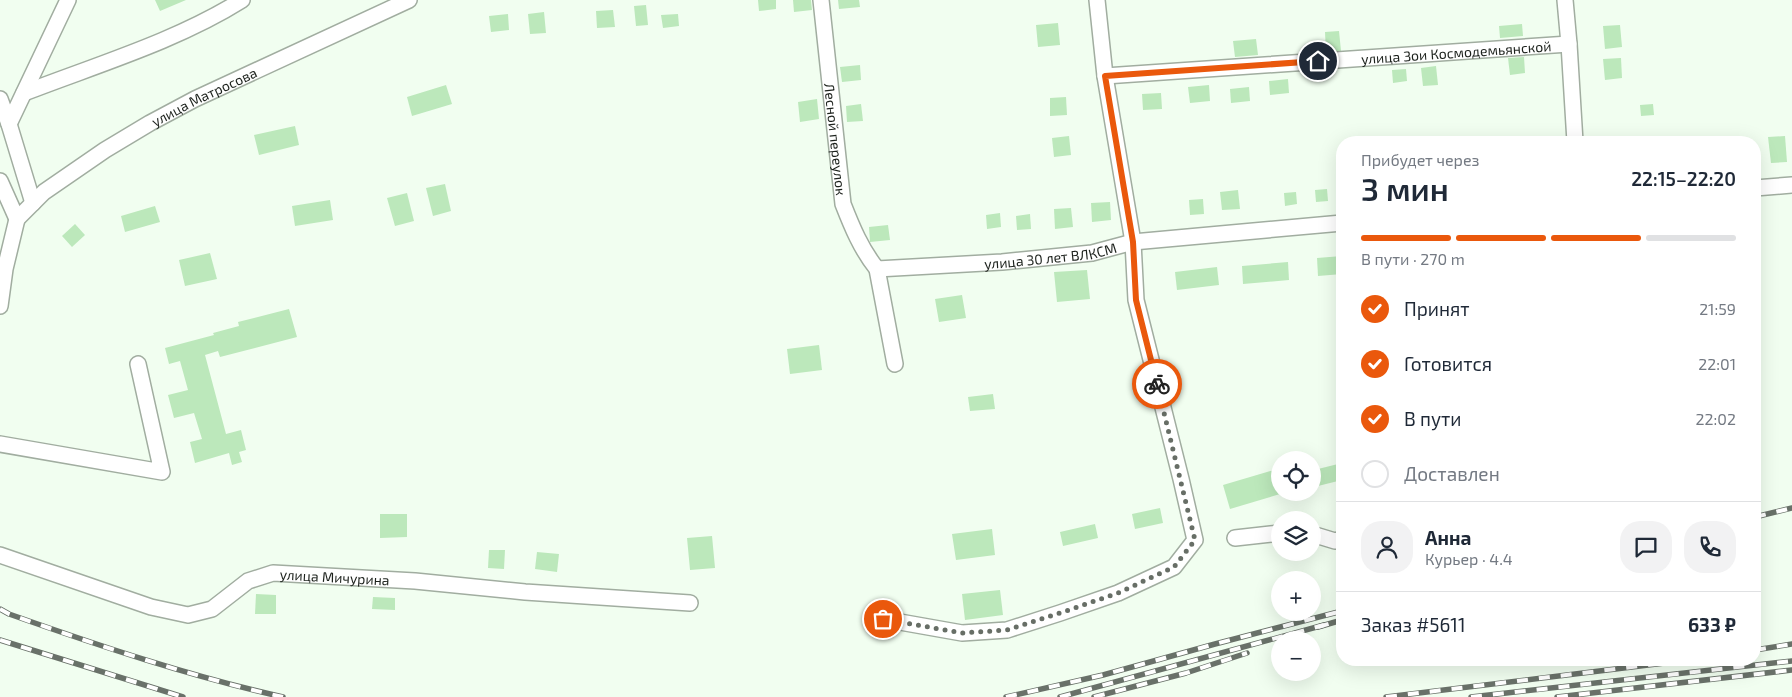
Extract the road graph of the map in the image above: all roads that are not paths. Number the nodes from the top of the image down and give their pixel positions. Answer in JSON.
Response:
{"nodes":[{"id":1,"x":68,"y":0,"type":"edge"},
{"id":2,"x":242,"y":0,"type":"edge"},
{"id":3,"x":409,"y":0,"type":"edge"},
{"id":4,"x":821,"y":0,"type":"edge"},
{"id":5,"x":1097,"y":0,"type":"edge"},
{"id":6,"x":1565,"y":0,"type":"edge"},
{"id":7,"x":1570,"y":44,"type":"junction"},
{"id":8,"x":1105,"y":76,"type":"junction"},
{"id":9,"x":24,"y":93,"type":"junction"},
{"id":10,"x":0,"y":99,"type":"edge"},
{"id":11,"x":9,"y":124,"type":"junction"},
{"id":12,"x":1575,"y":136,"type":"edge"},
{"id":13,"x":0,"y":181,"type":"edge"},
{"id":14,"x":1792,"y":186,"type":"edge"},
{"id":15,"x":1761,"y":188,"type":"edge"},
{"id":16,"x":33,"y":202,"type":"junction"},
{"id":17,"x":17,"y":219,"type":"junction"},
{"id":18,"x":1336,"y":224,"type":"edge"},
{"id":19,"x":1133,"y":242,"type":"junction"},
{"id":20,"x":877,"y":269,"type":"junction"},
{"id":21,"x":0,"y":306,"type":"edge"},
{"id":22,"x":138,"y":364,"type":"dead end"},
{"id":23,"x":895,"y":364,"type":"dead end"},
{"id":24,"x":0,"y":444,"type":"edge"},
{"id":25,"x":1271,"y":534,"type":"edge"},
{"id":26,"x":1321,"y":537,"type":"edge"},
{"id":27,"x":1235,"y":538,"type":"dead end"},
{"id":28,"x":1336,"y":541,"type":"edge"},
{"id":29,"x":0,"y":555,"type":"edge"},
{"id":30,"x":690,"y":603,"type":"dead end"},
{"id":31,"x":883,"y":619,"type":"dead end"}],
"edges":[{"from":1,"to":9,"type":"street"},
{"from":2,"to":9,"type":"street"},
{"from":3,"to":16,"type":"street","name":"улица Матросова"},
{"from":4,"to":20,"type":"street","name":"Лесной переулок"},
{"from":5,"to":8,"type":"street"},
{"from":6,"to":7,"type":"street"},
{"from":7,"to":8,"type":"street","name":"улица Зои Космодемьянской"},
{"from":7,"to":12,"type":"street"},
{"from":8,"to":19,"type":"street"},
{"from":9,"to":11,"type":"street"},
{"from":10,"to":11,"type":"street"},
{"from":11,"to":16,"type":"street"},
{"from":13,"to":17,"type":"street"},
{"from":14,"to":15,"type":"street"},
{"from":16,"to":17,"type":"street","name":"улица Матросова"},
{"from":17,"to":21,"type":"street"},
{"from":18,"to":19,"type":"street","name":"улица 30 лет ВЛКСМ"},
{"from":19,"to":20,"type":"street","name":"улица 30 лет ВЛКСМ"},
{"from":19,"to":31,"type":"street"},
{"from":20,"to":23,"type":"street"},
{"from":22,"to":24,"type":"street"},
{"from":25,"to":27,"type":"street"},
{"from":26,"to":28,"type":"street"},
{"from":29,"to":30,"type":"street","name":"улица Мичурина"}]}
